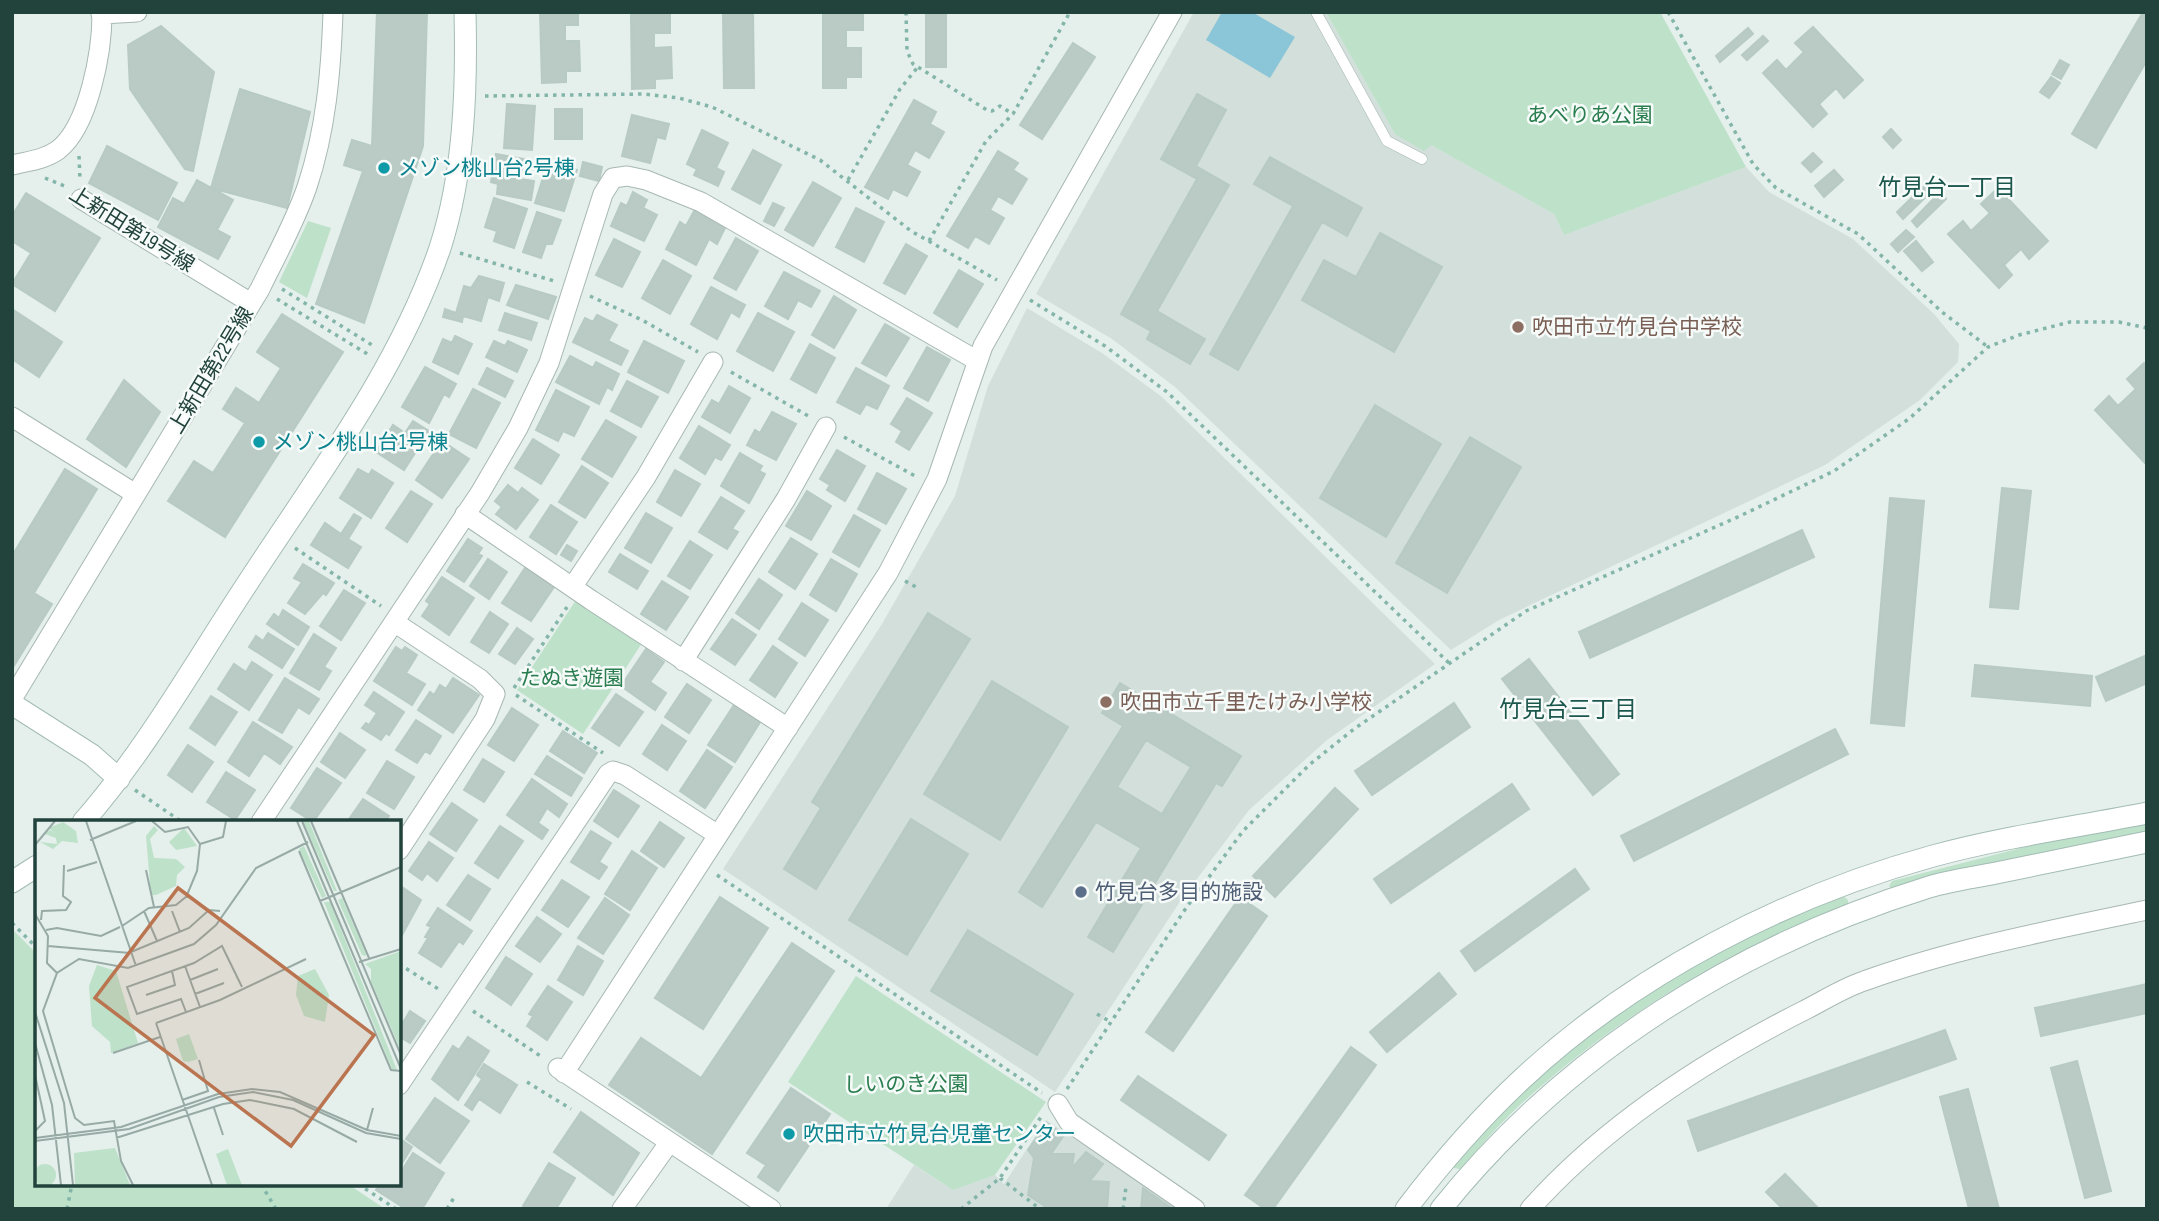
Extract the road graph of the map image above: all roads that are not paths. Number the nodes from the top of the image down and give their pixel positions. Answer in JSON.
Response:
{"nodes":[{"id":1,"x":137,"y":12,"type":"edge"},
{"id":2,"x":333,"y":12,"type":"edge"},
{"id":3,"x":464,"y":12,"type":"edge"},
{"id":4,"x":1172,"y":12,"type":"edge"},
{"id":5,"x":1316,"y":12,"type":"edge"},
{"id":6,"x":102,"y":13,"type":"edge"},
{"id":7,"x":1422,"y":159,"type":"dead end"},
{"id":8,"x":18,"y":164,"type":"edge"},
{"id":9,"x":81,"y":199,"type":"road end"},
{"id":10,"x":258,"y":290,"type":"junction"},
{"id":11,"x":976,"y":360,"type":"junction"},
{"id":12,"x":713,"y":362,"type":"dead end"},
{"id":13,"x":12,"y":417,"type":"edge"},
{"id":14,"x":826,"y":426,"type":"dead end"},
{"id":15,"x":134,"y":493,"type":"junction"},
{"id":16,"x":465,"y":514,"type":"junction"},
{"id":17,"x":573,"y":586,"type":"junction"},
{"id":18,"x":394,"y":622,"type":"junction"},
{"id":19,"x":683,"y":660,"type":"junction"},
{"id":20,"x":12,"y":699,"type":"edge"},
{"id":21,"x":12,"y":704,"type":"edge"},
{"id":22,"x":12,"y":720,"type":"edge"},
{"id":23,"x":788,"y":728,"type":"junction"},
{"id":24,"x":119,"y":779,"type":"junction"},
{"id":25,"x":2147,"y":813,"type":"edge"},
{"id":26,"x":85,"y":820,"type":"edge"},
{"id":27,"x":262,"y":820,"type":"edge"},
{"id":28,"x":718,"y":835,"type":"junction"},
{"id":29,"x":2147,"y":842,"type":"edge"},
{"id":30,"x":401,"y":847,"type":"edge"},
{"id":31,"x":35,"y":867,"type":"edge"},
{"id":32,"x":12,"y":882,"type":"edge"},
{"id":33,"x":2147,"y":910,"type":"edge"},
{"id":34,"x":401,"y":1082,"type":"edge"},
{"id":35,"x":1058,"y":1104,"type":"road end"},
{"id":36,"x":669,"y":1143,"type":"junction"},
{"id":37,"x":622,"y":1209,"type":"edge"},
{"id":38,"x":771,"y":1209,"type":"edge"},
{"id":39,"x":1195,"y":1209,"type":"edge"},
{"id":40,"x":1406,"y":1209,"type":"edge"},
{"id":41,"x":1441,"y":1209,"type":"edge"},
{"id":42,"x":1530,"y":1209,"type":"edge"}],
"edges":[{"from":1,"to":6,"type":"street"},
{"from":2,"to":10,"type":"street","name":"上新田第22号線"},
{"from":3,"to":24,"type":"street"},
{"from":4,"to":11,"type":"street"},
{"from":5,"to":7,"type":"lane"},
{"from":6,"to":8,"type":"street"},
{"from":9,"to":10,"type":"street","name":"上新田第19号線"},
{"from":10,"to":15,"type":"street","name":"上新田第22号線"},
{"from":11,"to":16,"type":"street"},
{"from":11,"to":23,"type":"street"},
{"from":12,"to":17,"type":"street"},
{"from":13,"to":15,"type":"street"},
{"from":14,"to":19,"type":"street"},
{"from":15,"to":20,"type":"street","name":"上新田第22号線"},
{"from":16,"to":17,"type":"street"},
{"from":16,"to":18,"type":"street"},
{"from":17,"to":19,"type":"street"},
{"from":18,"to":27,"type":"street"},
{"from":18,"to":30,"type":"street"},
{"from":19,"to":23,"type":"street"},
{"from":21,"to":24,"type":"street"},
{"from":22,"to":24,"type":"street"},
{"from":23,"to":28,"type":"street"},
{"from":24,"to":26,"type":"street"},
{"from":25,"to":40,"type":"street"},
{"from":28,"to":34,"type":"street"},
{"from":28,"to":36,"type":"street"},
{"from":29,"to":41,"type":"street"},
{"from":31,"to":32,"type":"street"},
{"from":33,"to":42,"type":"street"},
{"from":35,"to":39,"type":"street"},
{"from":36,"to":37,"type":"street"},
{"from":36,"to":38,"type":"street"}]}
